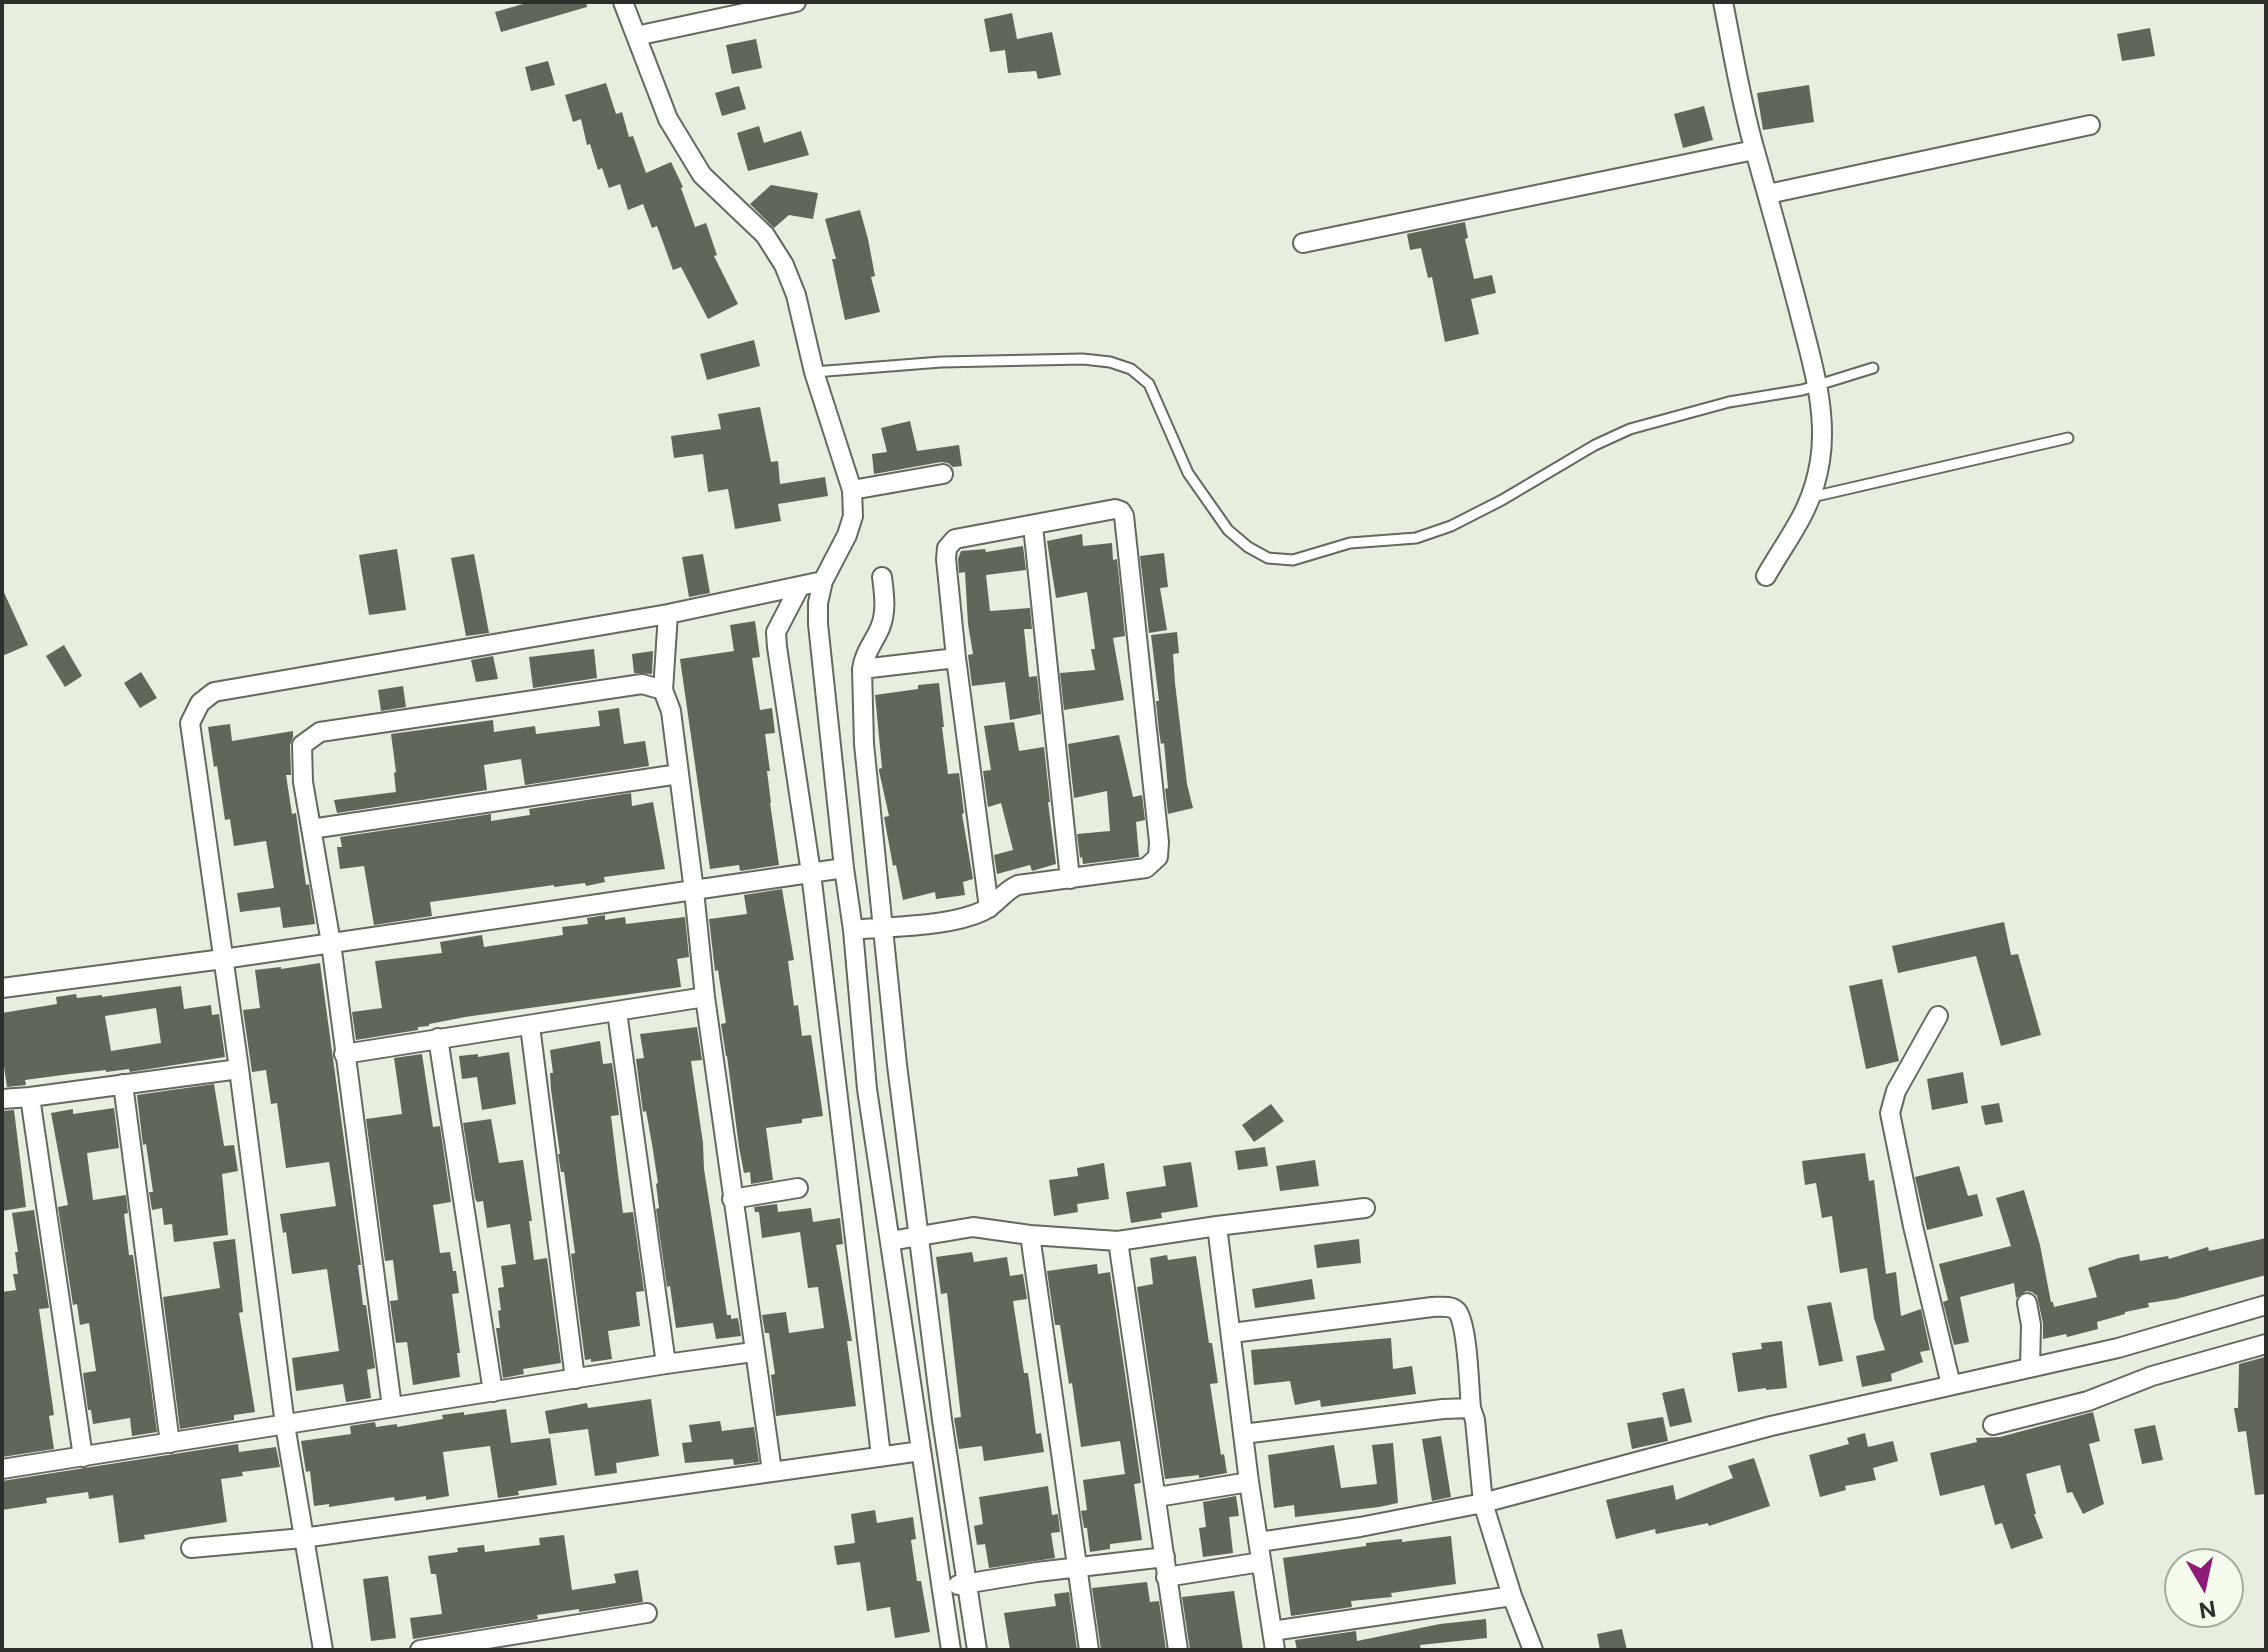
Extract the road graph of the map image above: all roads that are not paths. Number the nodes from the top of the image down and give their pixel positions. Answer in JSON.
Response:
{"nodes":[{"id":1,"x":623,"y":2,"type":"edge"},
{"id":2,"x":796,"y":2,"type":"edge"},
{"id":3,"x":1723,"y":2,"type":"edge"},
{"id":4,"x":636,"y":36,"type":"junction"},
{"id":5,"x":2090,"y":125,"type":"dead end"},
{"id":6,"x":1754,"y":150,"type":"junction"},
{"id":7,"x":1768,"y":194,"type":"junction"},
{"id":8,"x":1303,"y":243,"type":"dead end"},
{"id":9,"x":1873,"y":368,"type":"dead end"},
{"id":10,"x":814,"y":372,"type":"junction"},
{"id":11,"x":1818,"y":385,"type":"junction"},
{"id":12,"x":2068,"y":438,"type":"dead end"},
{"id":13,"x":943,"y":474,"type":"dead end"},
{"id":14,"x":852,"y":490,"type":"junction"},
{"id":15,"x":1812,"y":497,"type":"junction"},
{"id":16,"x":1033,"y":526,"type":"junction"},
{"id":17,"x":1766,"y":576,"type":"dead end"},
{"id":18,"x":882,"y":577,"type":"dead end"},
{"id":19,"x":823,"y":581,"type":"junction"},
{"id":20,"x":800,"y":586,"type":"junction"},
{"id":21,"x":668,"y":614,"type":"junction"},
{"id":22,"x":956,"y":658,"type":"junction"},
{"id":23,"x":862,"y":669,"type":"junction"},
{"id":24,"x":663,"y":690,"type":"junction"},
{"id":25,"x":679,"y":774,"type":"junction"},
{"id":26,"x":311,"y":829,"type":"junction"},
{"id":27,"x":873,"y":835,"type":"junction"},
{"id":28,"x":841,"y":841,"type":"junction"},
{"id":29,"x":844,"y":868,"type":"junction"},
{"id":30,"x":811,"y":873,"type":"junction"},
{"id":31,"x":1070,"y":879,"type":"junction"},
{"id":32,"x":694,"y":891,"type":"junction"},
{"id":33,"x":989,"y":908,"type":"junction"},
{"id":34,"x":884,"y":927,"type":"junction"},
{"id":35,"x":853,"y":930,"type":"junction"},
{"id":36,"x":331,"y":943,"type":"junction"},
{"id":37,"x":223,"y":959,"type":"junction"},
{"id":38,"x":2,"y":988,"type":"edge"},
{"id":39,"x":705,"y":997,"type":"junction"},
{"id":40,"x":617,"y":1012,"type":"junction"},
{"id":41,"x":1938,"y":1016,"type":"dead end"},
{"id":42,"x":530,"y":1026,"type":"junction"},
{"id":43,"x":438,"y":1038,"type":"junction"},
{"id":44,"x":344,"y":1054,"type":"junction"},
{"id":45,"x":239,"y":1069,"type":"junction"},
{"id":46,"x":123,"y":1084,"type":"junction"},
{"id":47,"x":30,"y":1097,"type":"junction"},
{"id":48,"x":2,"y":1099,"type":"edge"},
{"id":49,"x":798,"y":1188,"type":"dead end"},
{"id":50,"x":732,"y":1199,"type":"junction"},
{"id":51,"x":1365,"y":1208,"type":"dead end"},
{"id":52,"x":886,"y":1215,"type":"junction"},
{"id":53,"x":851,"y":1220,"type":"junction"},
{"id":54,"x":1217,"y":1226,"type":"junction"},
{"id":55,"x":1030,"y":1235,"type":"junction"},
{"id":56,"x":918,"y":1236,"type":"junction"},
{"id":57,"x":890,"y":1241,"type":"junction"},
{"id":58,"x":1118,"y":1241,"type":"junction"},
{"id":59,"x":2027,"y":1303,"type":"dead end"},
{"id":60,"x":2266,"y":1305,"type":"edge"},
{"id":61,"x":1232,"y":1333,"type":"junction"},
{"id":62,"x":2266,"y":1344,"type":"edge"},
{"id":63,"x":753,"y":1352,"type":"junction"},
{"id":64,"x":666,"y":1364,"type":"junction"},
{"id":65,"x":2030,"y":1368,"type":"junction"},
{"id":66,"x":575,"y":1379,"type":"junction"},
{"id":67,"x":1951,"y":1385,"type":"junction"},
{"id":68,"x":493,"y":1392,"type":"junction"},
{"id":69,"x":392,"y":1407,"type":"junction"},
{"id":70,"x":1471,"y":1408,"type":"junction"},
{"id":71,"x":942,"y":1420,"type":"junction"},
{"id":72,"x":917,"y":1424,"type":"junction"},
{"id":73,"x":285,"y":1425,"type":"junction"},
{"id":74,"x":1993,"y":1425,"type":"dead end"},
{"id":75,"x":1243,"y":1434,"type":"junction"},
{"id":76,"x":170,"y":1443,"type":"junction"},
{"id":77,"x":921,"y":1451,"type":"junction"},
{"id":78,"x":881,"y":1456,"type":"junction"},
{"id":79,"x":83,"y":1457,"type":"junction"},
{"id":80,"x":2,"y":1469,"type":"edge"},
{"id":81,"x":772,"y":1471,"type":"junction"},
{"id":82,"x":1249,"y":1482,"type":"junction"},
{"id":83,"x":1157,"y":1497,"type":"junction"},
{"id":84,"x":1483,"y":1503,"type":"junction"},
{"id":85,"x":303,"y":1538,"type":"junction"},
{"id":86,"x":1259,"y":1542,"type":"junction"},
{"id":87,"x":191,"y":1548,"type":"dead end"},
{"id":88,"x":1165,"y":1557,"type":"junction"},
{"id":89,"x":1261,"y":1562,"type":"junction"},
{"id":90,"x":1077,"y":1567,"type":"junction"},
{"id":91,"x":1166,"y":1577,"type":"junction"},
{"id":92,"x":967,"y":1584,"type":"junction"},
{"id":93,"x":942,"y":1589,"type":"junction"},
{"id":94,"x":1512,"y":1596,"type":"junction"},
{"id":95,"x":647,"y":1613,"type":"dead end"},
{"id":96,"x":1272,"y":1631,"type":"junction"},
{"id":97,"x":440,"y":1648,"type":"edge"},
{"id":98,"x":323,"y":1650,"type":"edge"},
{"id":99,"x":420,"y":1650,"type":"edge"},
{"id":100,"x":951,"y":1650,"type":"edge"},
{"id":101,"x":977,"y":1650,"type":"edge"},
{"id":102,"x":1089,"y":1650,"type":"edge"},
{"id":103,"x":1178,"y":1650,"type":"edge"},
{"id":104,"x":1275,"y":1650,"type":"edge"},
{"id":105,"x":1533,"y":1650,"type":"edge"}],
"edges":[{"from":1,"to":4,"type":"street"},
{"from":2,"to":4,"type":"street"},
{"from":3,"to":6,"type":"street"},
{"from":4,"to":10,"type":"street"},
{"from":5,"to":7,"type":"street"},
{"from":6,"to":7,"type":"street"},
{"from":6,"to":8,"type":"street"},
{"from":7,"to":11,"type":"street"},
{"from":9,"to":11,"type":"lane"},
{"from":10,"to":11,"type":"lane"},
{"from":10,"to":14,"type":"street"},
{"from":11,"to":15,"type":"street"},
{"from":12,"to":15,"type":"lane"},
{"from":13,"to":14,"type":"street"},
{"from":14,"to":19,"type":"street"},
{"from":15,"to":17,"type":"street"},
{"from":16,"to":22,"type":"street"},
{"from":16,"to":31,"type":"street"},
{"from":16,"to":31,"type":"street"},
{"from":18,"to":23,"type":"street"},
{"from":19,"to":20,"type":"street"},
{"from":19,"to":28,"type":"street"},
{"from":20,"to":21,"type":"street"},
{"from":20,"to":30,"type":"street"},
{"from":21,"to":24,"type":"street"},
{"from":21,"to":37,"type":"street"},
{"from":22,"to":23,"type":"street"},
{"from":22,"to":33,"type":"street"},
{"from":23,"to":27,"type":"street"},
{"from":24,"to":25,"type":"street"},
{"from":24,"to":26,"type":"street"},
{"from":25,"to":26,"type":"street"},
{"from":25,"to":32,"type":"street"},
{"from":26,"to":36,"type":"street"},
{"from":27,"to":28,"type":"street"},
{"from":27,"to":34,"type":"street"},
{"from":28,"to":29,"type":"street"},
{"from":29,"to":30,"type":"street"},
{"from":29,"to":35,"type":"street"},
{"from":30,"to":32,"type":"street"},
{"from":30,"to":53,"type":"street"},
{"from":31,"to":33,"type":"street"},
{"from":32,"to":36,"type":"street"},
{"from":32,"to":39,"type":"street"},
{"from":33,"to":34,"type":"street"},
{"from":34,"to":35,"type":"street"},
{"from":34,"to":56,"type":"street"},
{"from":35,"to":52,"type":"street"},
{"from":36,"to":37,"type":"street"},
{"from":36,"to":44,"type":"street"},
{"from":37,"to":38,"type":"street"},
{"from":37,"to":45,"type":"street"},
{"from":39,"to":40,"type":"street"},
{"from":39,"to":50,"type":"street"},
{"from":40,"to":42,"type":"street"},
{"from":40,"to":64,"type":"street"},
{"from":41,"to":67,"type":"street"},
{"from":42,"to":43,"type":"street"},
{"from":42,"to":66,"type":"street"},
{"from":43,"to":44,"type":"street"},
{"from":43,"to":68,"type":"street"},
{"from":44,"to":69,"type":"street"},
{"from":45,"to":46,"type":"street"},
{"from":45,"to":73,"type":"street"},
{"from":46,"to":47,"type":"street"},
{"from":46,"to":76,"type":"street"},
{"from":47,"to":48,"type":"street"},
{"from":47,"to":79,"type":"street"},
{"from":49,"to":50,"type":"street"},
{"from":50,"to":63,"type":"street"},
{"from":51,"to":54,"type":"street"},
{"from":52,"to":53,"type":"street"},
{"from":52,"to":57,"type":"street"},
{"from":53,"to":78,"type":"street"},
{"from":54,"to":58,"type":"street"},
{"from":54,"to":61,"type":"street"},
{"from":55,"to":56,"type":"street"},
{"from":55,"to":58,"type":"street"},
{"from":55,"to":90,"type":"street"},
{"from":56,"to":57,"type":"street"},
{"from":56,"to":71,"type":"street"},
{"from":57,"to":72,"type":"street"},
{"from":58,"to":83,"type":"street"},
{"from":59,"to":65,"type":"street"},
{"from":60,"to":65,"type":"street"},
{"from":61,"to":70,"type":"street"},
{"from":61,"to":75,"type":"street"},
{"from":62,"to":74,"type":"street"},
{"from":63,"to":64,"type":"street"},
{"from":63,"to":81,"type":"street"},
{"from":64,"to":66,"type":"street"},
{"from":65,"to":67,"type":"street"},
{"from":66,"to":68,"type":"street"},
{"from":67,"to":84,"type":"street"},
{"from":68,"to":69,"type":"street"},
{"from":69,"to":73,"type":"street"},
{"from":70,"to":75,"type":"street"},
{"from":70,"to":84,"type":"street"},
{"from":71,"to":72,"type":"street"},
{"from":71,"to":92,"type":"street"},
{"from":72,"to":77,"type":"street"},
{"from":73,"to":76,"type":"street"},
{"from":73,"to":85,"type":"street"},
{"from":75,"to":82,"type":"street"},
{"from":76,"to":79,"type":"street"},
{"from":77,"to":78,"type":"street"},
{"from":77,"to":93,"type":"street"},
{"from":78,"to":81,"type":"street"},
{"from":79,"to":80,"type":"street"},
{"from":81,"to":85,"type":"street"},
{"from":82,"to":83,"type":"street"},
{"from":82,"to":86,"type":"street"},
{"from":83,"to":88,"type":"street"},
{"from":84,"to":86,"type":"street"},
{"from":84,"to":94,"type":"street"},
{"from":85,"to":87,"type":"street"},
{"from":85,"to":98,"type":"street"},
{"from":86,"to":89,"type":"street"},
{"from":88,"to":90,"type":"street"},
{"from":88,"to":91,"type":"street"},
{"from":89,"to":91,"type":"street"},
{"from":89,"to":96,"type":"street"},
{"from":90,"to":92,"type":"street"},
{"from":90,"to":102,"type":"street"},
{"from":91,"to":103,"type":"street"},
{"from":92,"to":93,"type":"street"},
{"from":92,"to":101,"type":"street"},
{"from":93,"to":100,"type":"street"},
{"from":94,"to":96,"type":"street"},
{"from":94,"to":105,"type":"street"},
{"from":95,"to":97,"type":"street"},
{"from":96,"to":104,"type":"street"},
{"from":97,"to":99,"type":"street"}]}
